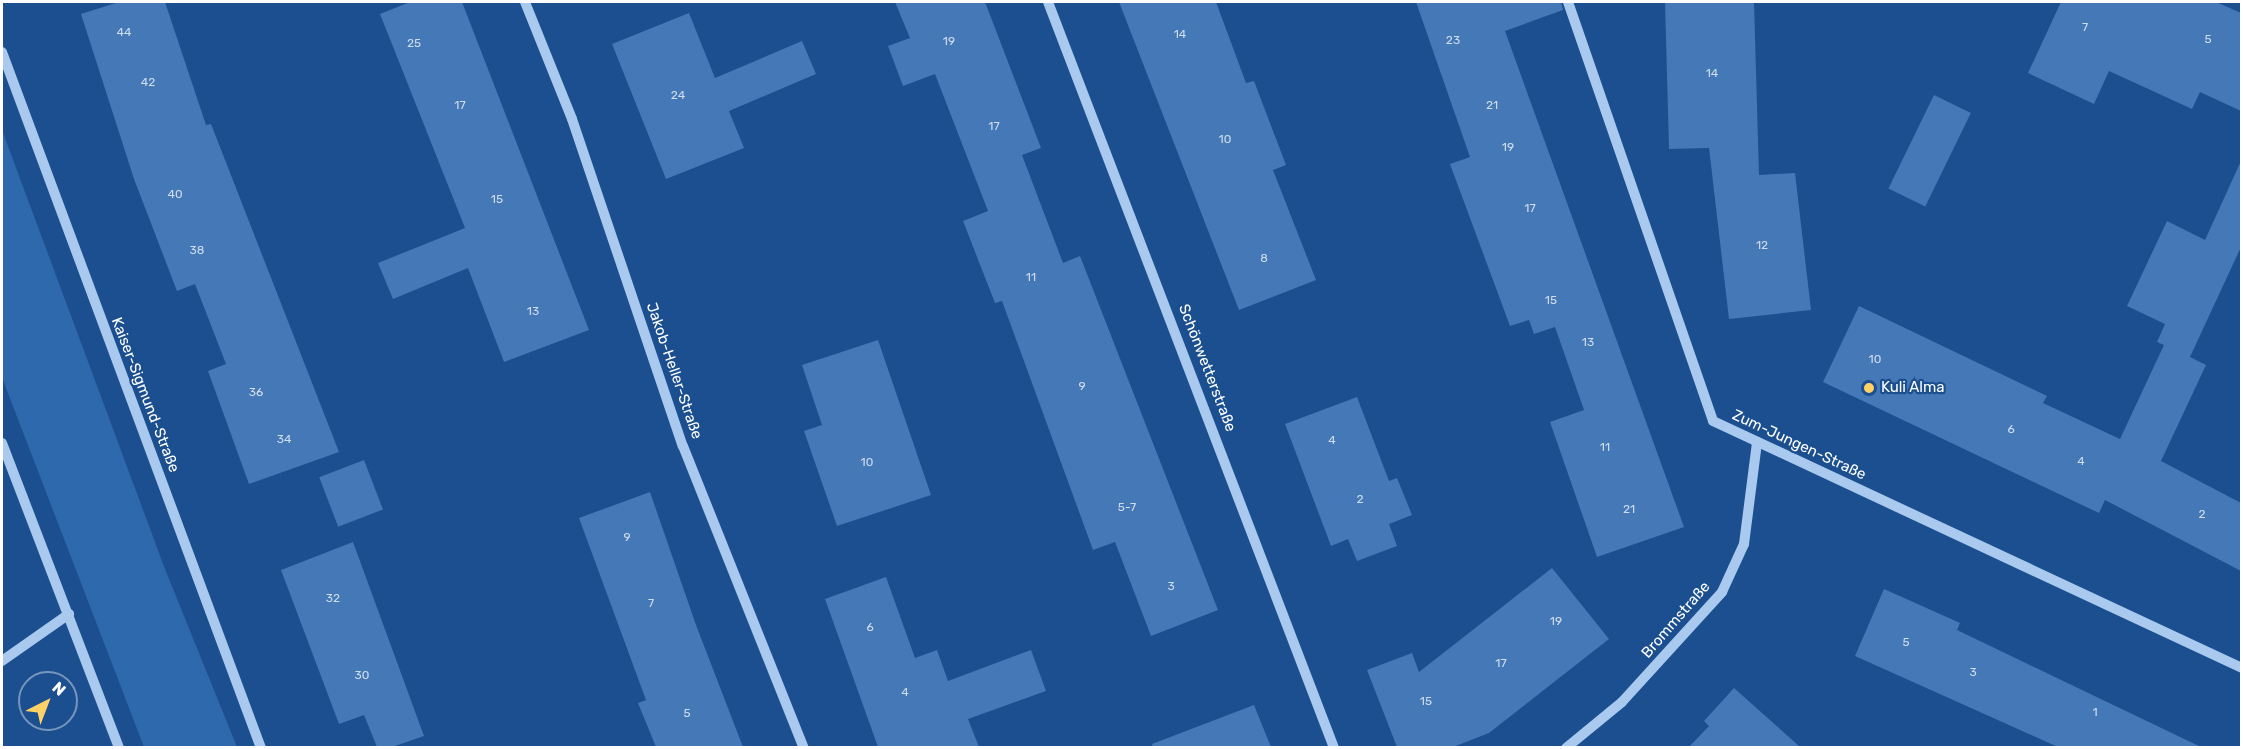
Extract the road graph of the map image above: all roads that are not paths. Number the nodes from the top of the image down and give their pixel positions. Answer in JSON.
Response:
{"nodes":[{"id":1,"x":525,"y":2,"type":"edge"},
{"id":2,"x":1048,"y":2,"type":"edge"},
{"id":3,"x":1568,"y":2,"type":"edge"},
{"id":4,"x":2,"y":52,"type":"edge"},
{"id":5,"x":1756,"y":442,"type":"junction"},
{"id":6,"x":2,"y":443,"type":"edge"},
{"id":7,"x":69,"y":614,"type":"junction"},
{"id":8,"x":2,"y":661,"type":"edge"},
{"id":9,"x":2241,"y":668,"type":"edge"},
{"id":10,"x":119,"y":747,"type":"edge"},
{"id":11,"x":261,"y":747,"type":"edge"},
{"id":12,"x":804,"y":747,"type":"edge"},
{"id":13,"x":1334,"y":747,"type":"edge"},
{"id":14,"x":1566,"y":747,"type":"edge"}],
"edges":[{"from":1,"to":12,"type":"street","name":"Jakob-Heller-Straße"},
{"from":2,"to":13,"type":"street","name":"Schönwetterstraße"},
{"from":3,"to":5,"type":"street","name":"Zum-Jungen-Straße"},
{"from":4,"to":11,"type":"street","name":"Kaiser-Sigmund-Straße"},
{"from":5,"to":9,"type":"street","name":"Zum-Jungen-Straße"},
{"from":5,"to":14,"type":"street","name":"Brommstraße"},
{"from":6,"to":7,"type":"street"},
{"from":7,"to":8,"type":"street"},
{"from":7,"to":10,"type":"street"}]}
